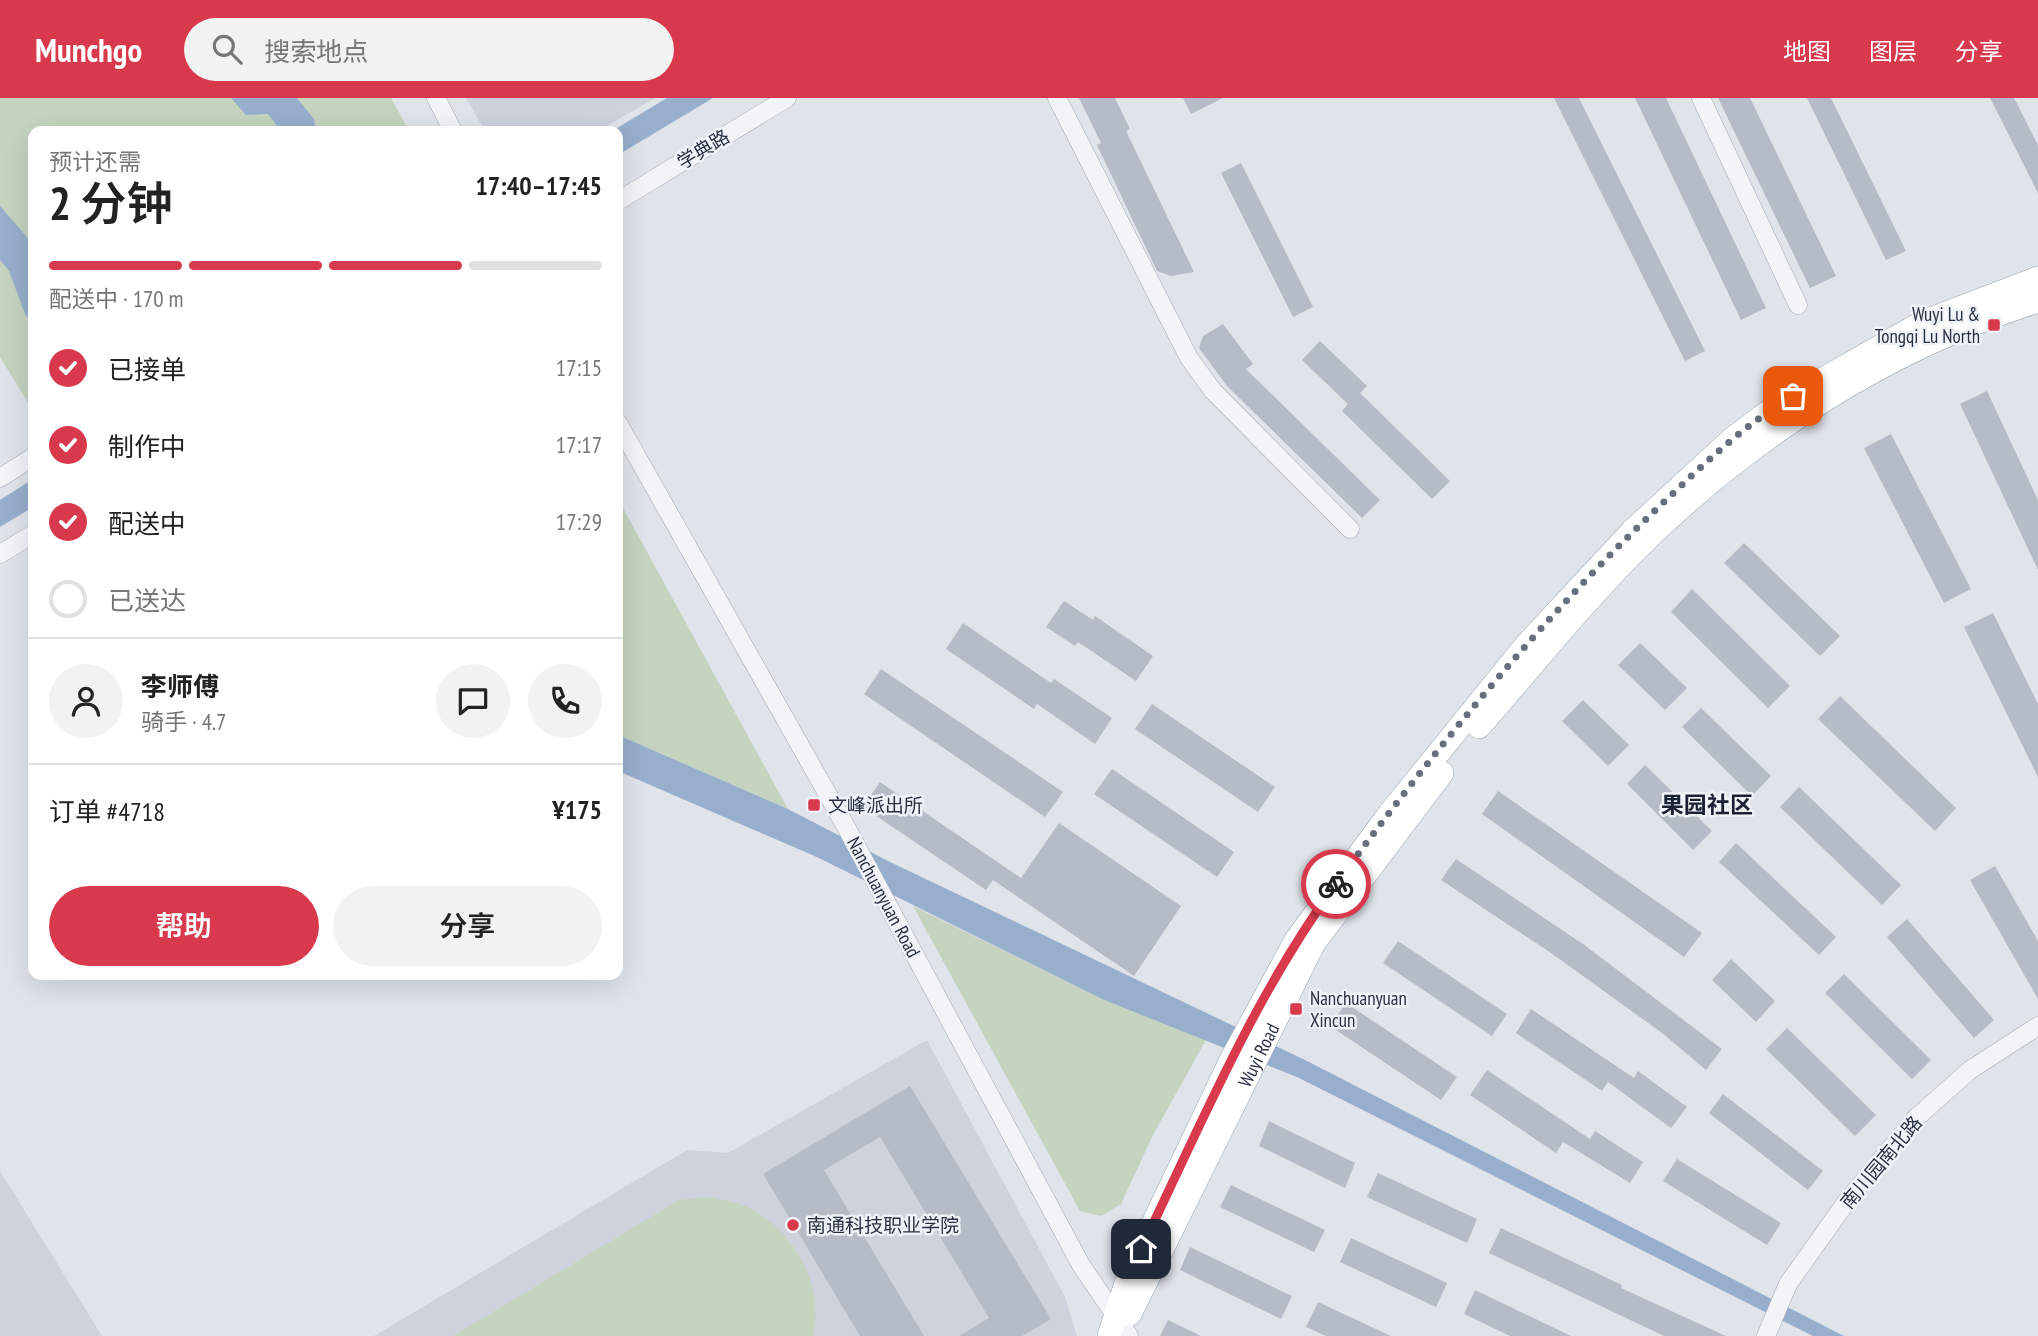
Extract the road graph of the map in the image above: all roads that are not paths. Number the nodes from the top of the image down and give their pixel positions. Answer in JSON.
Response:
{"nodes":[{"id":1,"x":436,"y":98,"type":"edge"},
{"id":2,"x":787,"y":98,"type":"edge"},
{"id":3,"x":1056,"y":98,"type":"edge"},
{"id":4,"x":1701,"y":98,"type":"edge"},
{"id":5,"x":450,"y":126,"type":"edge"},
{"id":6,"x":623,"y":198,"type":"edge"},
{"id":7,"x":2038,"y":278,"type":"edge"},
{"id":8,"x":2038,"y":301,"type":"edge"},
{"id":9,"x":1798,"y":305,"type":"dead end"},
{"id":10,"x":623,"y":432,"type":"edge"},
{"id":11,"x":28,"y":460,"type":"edge"},
{"id":12,"x":0,"y":478,"type":"edge"},
{"id":13,"x":1350,"y":529,"type":"dead end"},
{"id":14,"x":28,"y":537,"type":"edge"},
{"id":15,"x":0,"y":554,"type":"edge"},
{"id":16,"x":2038,"y":1026,"type":"edge"},
{"id":17,"x":1257,"y":1031,"type":"junction"},
{"id":18,"x":1119,"y":1330,"type":"edge"},
{"id":19,"x":1766,"y":1336,"type":"edge"}],
"edges":[{"from":1,"to":5,"type":"street"},
{"from":2,"to":6,"type":"street","name":"学典路"},
{"from":3,"to":13,"type":"street"},
{"from":4,"to":9,"type":"street"},
{"from":7,"to":17,"type":"main road","name":"Wuyi Road"},
{"from":8,"to":17,"type":"main road","name":"Wuyi Road"},
{"from":10,"to":18,"type":"street","name":"Nanchuanyuan Road"},
{"from":11,"to":12,"type":"street"},
{"from":14,"to":15,"type":"street"},
{"from":16,"to":19,"type":"street","name":"南川园南北路"},
{"from":17,"to":18,"type":"main road","name":"Wuyi Road"}]}
